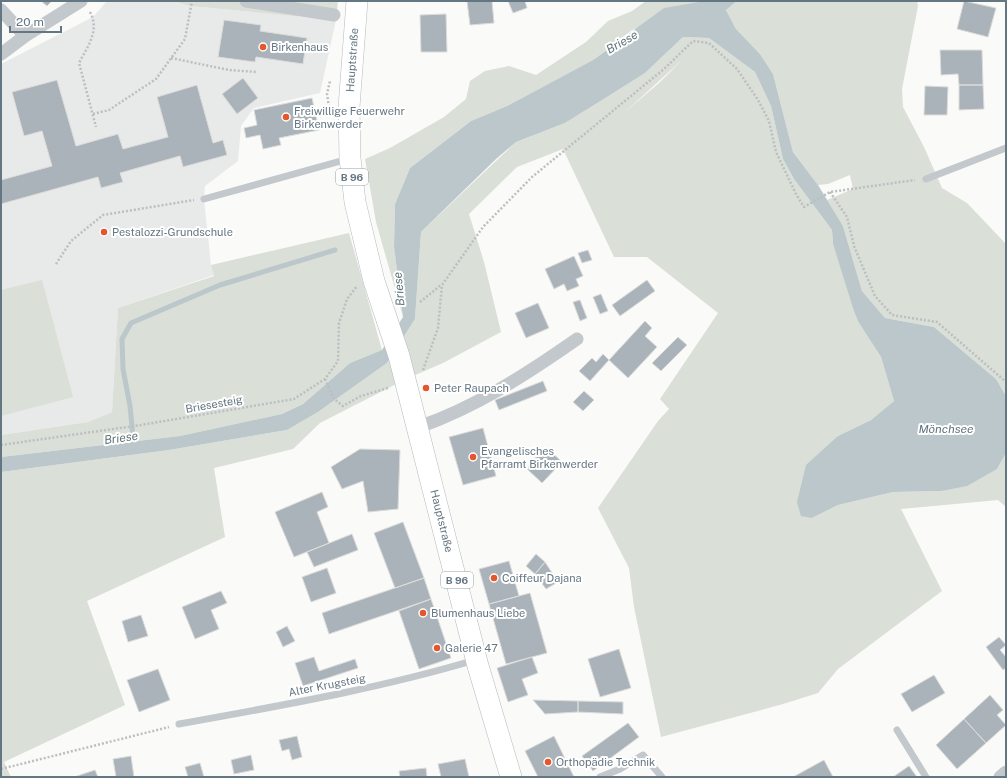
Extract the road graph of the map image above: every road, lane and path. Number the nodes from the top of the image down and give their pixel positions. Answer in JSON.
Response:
{"nodes":[{"id":1,"x":192,"y":1,"type":"edge"},
{"id":2,"x":246,"y":1,"type":"edge"},
{"id":3,"x":357,"y":1,"type":"edge"},
{"id":4,"x":84,"y":4,"type":"edge"},
{"id":5,"x":1,"y":10,"type":"edge"},
{"id":6,"x":334,"y":15,"type":"dead end"},
{"id":7,"x":25,"y":36,"type":"junction"},
{"id":8,"x":1,"y":54,"type":"edge"},
{"id":9,"x":171,"y":58,"type":"junction"},
{"id":10,"x":256,"y":72,"type":"dead end"},
{"id":11,"x":93,"y":114,"type":"junction"},
{"id":12,"x":96,"y":127,"type":"dead end"},
{"id":13,"x":1006,"y":148,"type":"edge"},
{"id":14,"x":350,"y":158,"type":"junction"},
{"id":15,"x":926,"y":179,"type":"joint"},
{"id":16,"x":830,"y":192,"type":"junction"},
{"id":17,"x":204,"y":199,"type":"joint"},
{"id":18,"x":56,"y":264,"type":"dead end"},
{"id":19,"x":374,"y":281,"type":"junction"},
{"id":20,"x":442,"y":285,"type":"junction"},
{"id":21,"x":420,"y":302,"type":"dead end"},
{"id":22,"x":577,"y":340,"type":"dead end"},
{"id":23,"x":325,"y":380,"type":"junction"},
{"id":24,"x":406,"y":382,"type":"junction"},
{"id":25,"x":1006,"y":382,"type":"edge"},
{"id":26,"x":418,"y":427,"type":"junction"},
{"id":27,"x":1,"y":446,"type":"edge"},
{"id":28,"x":477,"y":660,"type":"junction"},
{"id":29,"x":179,"y":724,"type":"joint"},
{"id":30,"x":897,"y":730,"type":"dead end"},
{"id":31,"x":1,"y":769,"type":"edge"},
{"id":32,"x":1006,"y":772,"type":"edge"},
{"id":33,"x":511,"y":777,"type":"edge"},
{"id":34,"x":600,"y":777,"type":"edge"},
{"id":35,"x":662,"y":777,"type":"edge"},
{"id":36,"x":926,"y":777,"type":"edge"},
{"id":37,"x":1000,"y":777,"type":"edge"}],
"edges":[{"from":1,"to":9,"type":"path"},
{"from":2,"to":6,"type":"street"},
{"from":3,"to":14,"type":"main road","name":"Hauptstraße","number":"B 96"},
{"from":4,"to":7,"type":"street"},
{"from":4,"to":11,"type":"path"},
{"from":5,"to":7,"type":"street"},
{"from":7,"to":8,"type":"street"},
{"from":9,"to":10,"type":"path"},
{"from":9,"to":11,"type":"path"},
{"from":11,"to":12,"type":"path"},
{"from":13,"to":15,"type":"lane"},
{"from":14,"to":17,"type":"lane"},
{"from":14,"to":19,"type":"main road","name":"Hauptstraße","number":"B 96"},
{"from":15,"to":16,"type":"path"},
{"from":16,"to":20,"type":"path"},
{"from":16,"to":25,"type":"path"},
{"from":17,"to":18,"type":"path"},
{"from":19,"to":23,"type":"path"},
{"from":19,"to":24,"type":"main road","name":"Hauptstraße","number":"B 96"},
{"from":20,"to":21,"type":"path"},
{"from":20,"to":24,"type":"path"},
{"from":22,"to":26,"type":"street"},
{"from":23,"to":24,"type":"path"},
{"from":23,"to":27,"type":"path","name":"Briesesteig"},
{"from":24,"to":26,"type":"main road","name":"Hauptstraße","number":"B 96"},
{"from":26,"to":28,"type":"main road","name":"Hauptstraße","number":"B 96"},
{"from":28,"to":29,"type":"lane","name":"Alter Krugsteig"},
{"from":28,"to":33,"type":"main road","name":"Hauptstraße","number":"B 96"},
{"from":29,"to":31,"type":"path"},
{"from":30,"to":36,"type":"lane"},
{"from":32,"to":37,"type":"street"},
{"from":34,"to":35,"type":"lane"}]}
